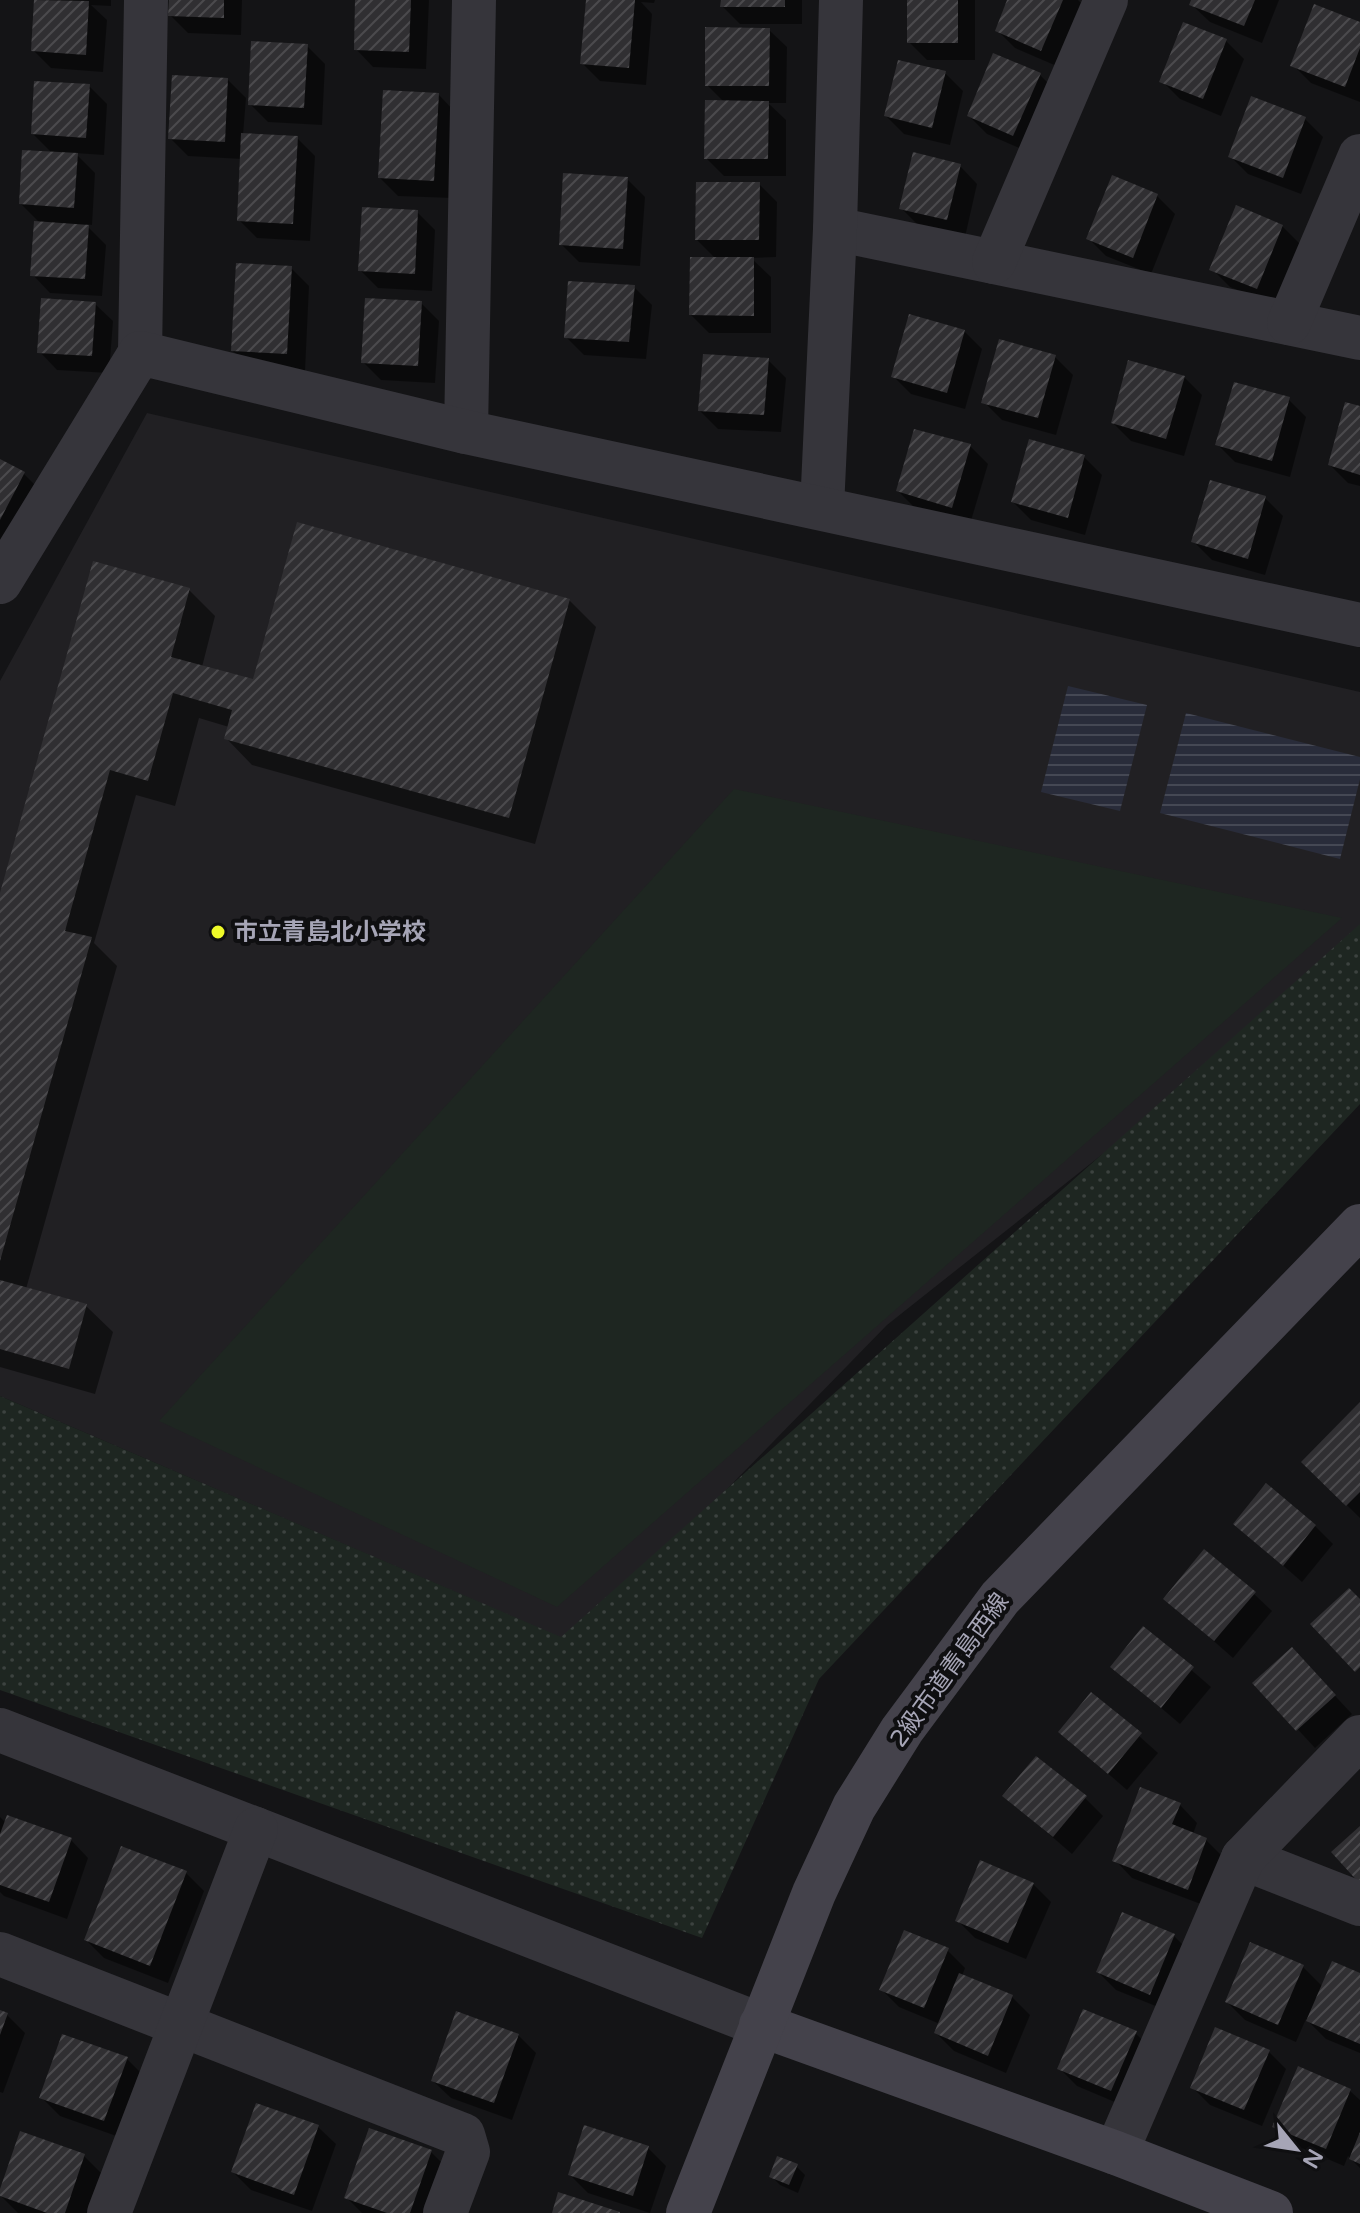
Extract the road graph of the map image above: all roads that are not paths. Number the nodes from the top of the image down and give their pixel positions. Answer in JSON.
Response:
{"nodes":[{"id":1,"x":146,"y":0,"type":"edge"},
{"id":2,"x":474,"y":0,"type":"edge"},
{"id":3,"x":841,"y":0,"type":"edge"},
{"id":4,"x":1106,"y":0,"type":"edge"},
{"id":5,"x":1360,"y":156,"type":"edge"},
{"id":6,"x":835,"y":229,"type":"junction"},
{"id":7,"x":994,"y":262,"type":"junction"},
{"id":8,"x":1289,"y":323,"type":"junction"},
{"id":9,"x":1360,"y":338,"type":"edge"},
{"id":10,"x":140,"y":353,"type":"junction"},
{"id":11,"x":466,"y":432,"type":"junction"},
{"id":12,"x":822,"y":508,"type":"junction"},
{"id":13,"x":0,"y":582,"type":"edge"},
{"id":14,"x":1360,"y":625,"type":"edge"},
{"id":15,"x":1360,"y":1226,"type":"edge"},
{"id":16,"x":0,"y":1730,"type":"edge"},
{"id":17,"x":1360,"y":1737,"type":"edge"},
{"id":18,"x":256,"y":1829,"type":"junction"},
{"id":19,"x":1243,"y":1858,"type":"junction"},
{"id":20,"x":1360,"y":1904,"type":"edge"},
{"id":21,"x":0,"y":1954,"type":"edge"},
{"id":22,"x":182,"y":2023,"type":"junction"},
{"id":23,"x":761,"y":2025,"type":"junction"},
{"id":24,"x":1116,"y":2153,"type":"junction"},
{"id":25,"x":109,"y":2213,"type":"edge"},
{"id":26,"x":445,"y":2213,"type":"edge"},
{"id":27,"x":688,"y":2213,"type":"edge"},
{"id":28,"x":1271,"y":2213,"type":"edge"}],
"edges":[{"from":1,"to":10,"type":"street"},
{"from":2,"to":11,"type":"street"},
{"from":3,"to":6,"type":"street"},
{"from":4,"to":7,"type":"street"},
{"from":5,"to":8,"type":"street"},
{"from":6,"to":7,"type":"street"},
{"from":6,"to":12,"type":"street"},
{"from":7,"to":8,"type":"street"},
{"from":8,"to":9,"type":"street"},
{"from":10,"to":11,"type":"street"},
{"from":10,"to":13,"type":"street"},
{"from":11,"to":12,"type":"street"},
{"from":12,"to":14,"type":"street"},
{"from":15,"to":23,"type":"street","name":"2級市道青島西線"},
{"from":16,"to":18,"type":"street"},
{"from":17,"to":19,"type":"street"},
{"from":18,"to":22,"type":"street"},
{"from":18,"to":23,"type":"street"},
{"from":19,"to":20,"type":"street"},
{"from":19,"to":24,"type":"street"},
{"from":21,"to":22,"type":"street"},
{"from":22,"to":25,"type":"street"},
{"from":22,"to":26,"type":"street"},
{"from":23,"to":24,"type":"street"},
{"from":23,"to":27,"type":"street","name":"2級市道青島西線"},
{"from":24,"to":28,"type":"street"}]}
